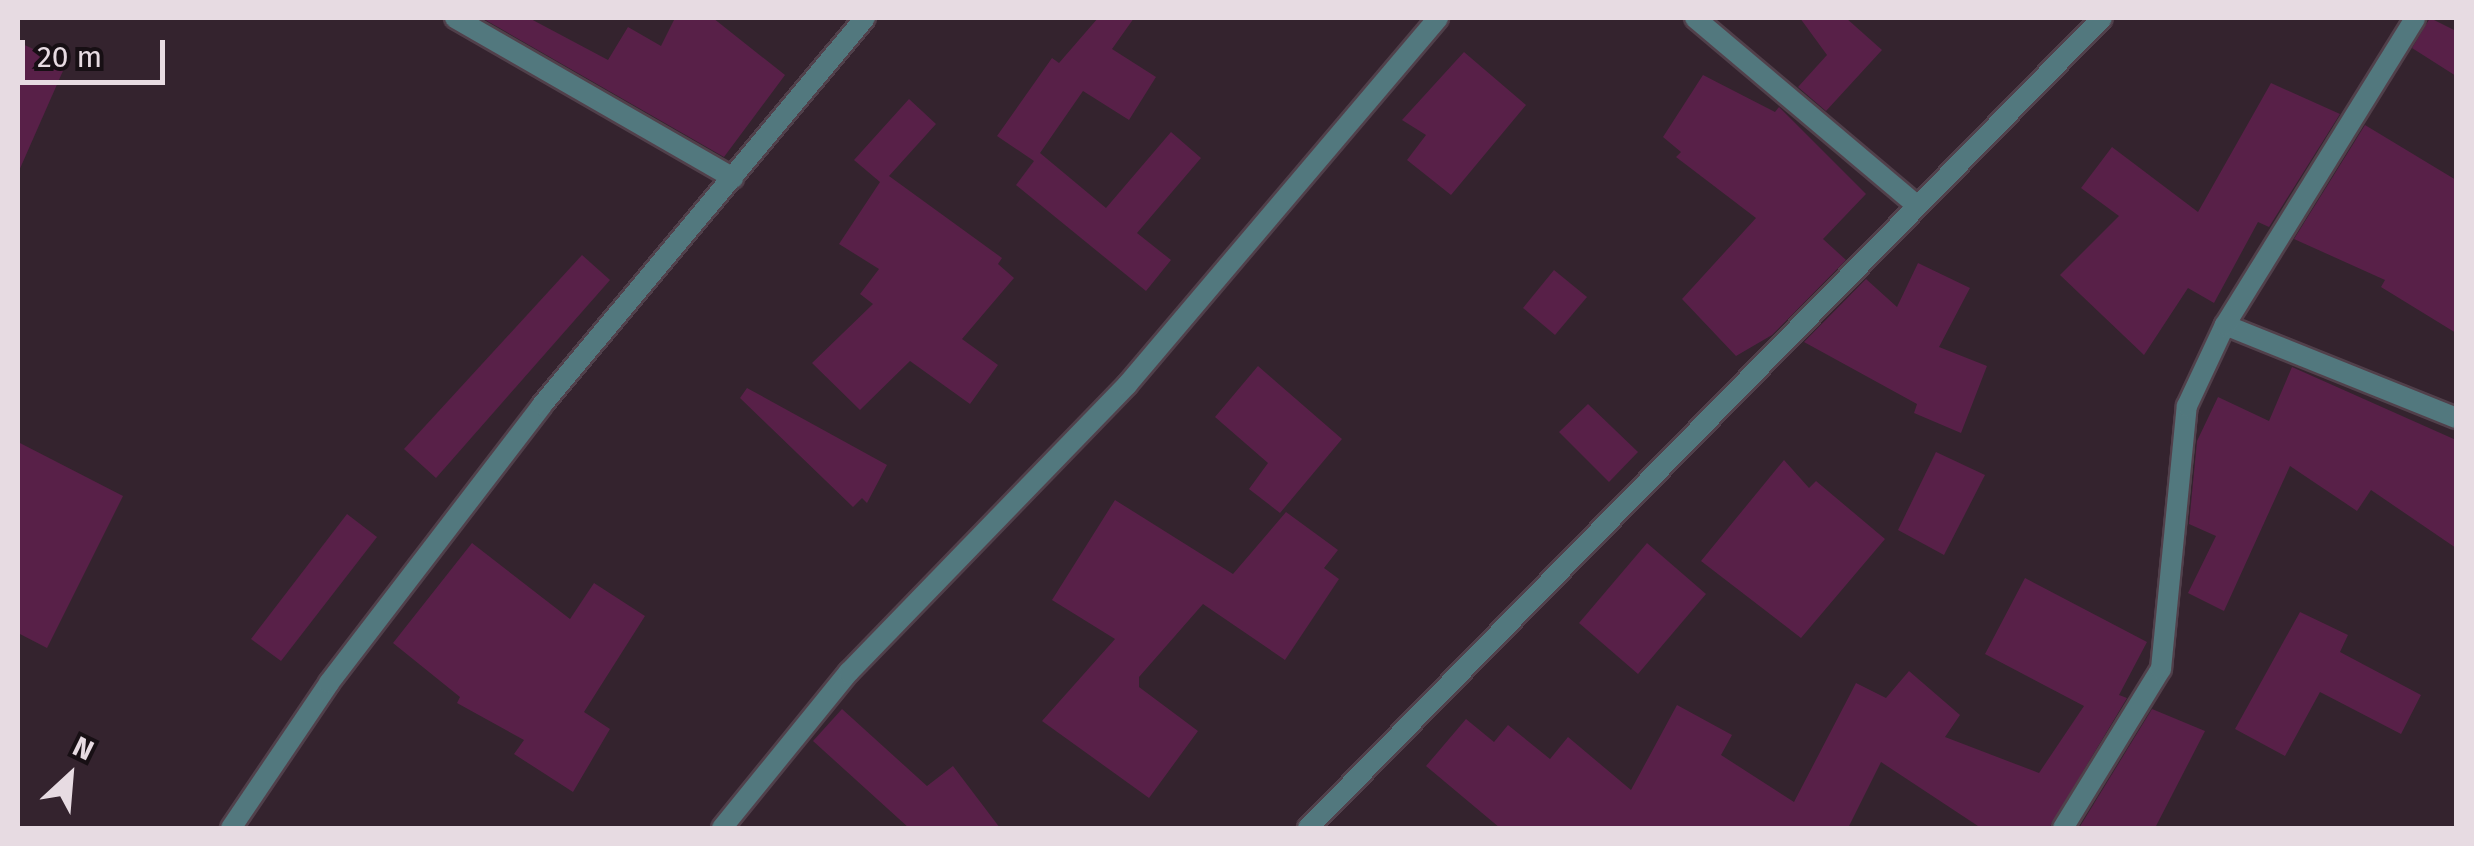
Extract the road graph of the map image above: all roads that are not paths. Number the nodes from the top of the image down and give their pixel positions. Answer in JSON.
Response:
{"nodes":[{"id":1,"x":454,"y":18,"type":"edge"},
{"id":2,"x":865,"y":18,"type":"edge"},
{"id":3,"x":1438,"y":18,"type":"edge"},
{"id":4,"x":1695,"y":18,"type":"edge"},
{"id":5,"x":2102,"y":18,"type":"edge"},
{"id":6,"x":2416,"y":18,"type":"edge"},
{"id":7,"x":733,"y":178,"type":"junction"},
{"id":8,"x":1914,"y":203,"type":"junction"},
{"id":9,"x":2225,"y":326,"type":"junction"},
{"id":10,"x":2456,"y":418,"type":"edge"},
{"id":11,"x":232,"y":828,"type":"edge"},
{"id":12,"x":722,"y":828,"type":"edge"},
{"id":13,"x":1308,"y":828,"type":"edge"},
{"id":14,"x":2063,"y":828,"type":"edge"}],
"edges":[{"from":1,"to":7,"type":"street"},
{"from":2,"to":7,"type":"street"},
{"from":3,"to":12,"type":"street"},
{"from":4,"to":8,"type":"street"},
{"from":5,"to":8,"type":"street"},
{"from":6,"to":9,"type":"street"},
{"from":7,"to":11,"type":"street"},
{"from":8,"to":13,"type":"street"},
{"from":9,"to":10,"type":"street"},
{"from":9,"to":14,"type":"street"}]}
